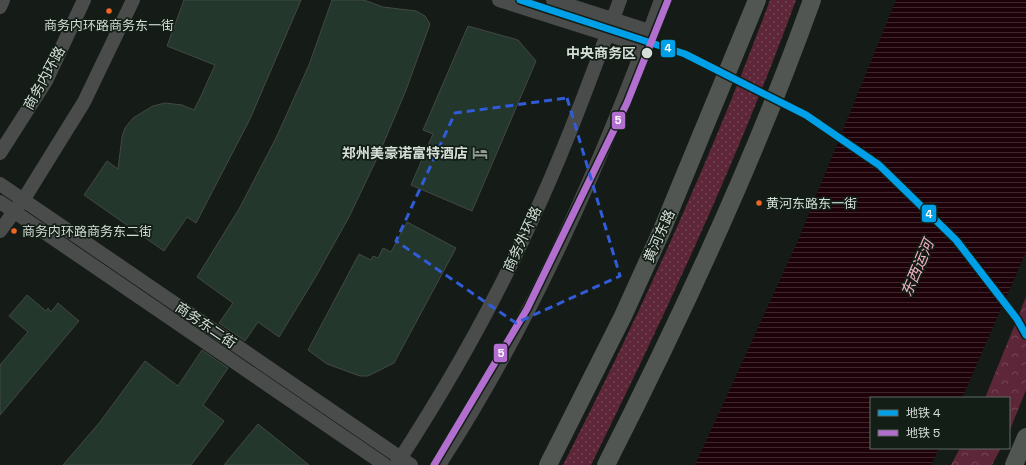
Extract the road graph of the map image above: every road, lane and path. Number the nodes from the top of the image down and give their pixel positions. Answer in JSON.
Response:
{"nodes":[{"id":1,"x":3,"y":0,"type":"edge"},
{"id":2,"x":84,"y":0,"type":"edge"},
{"id":3,"x":133,"y":0,"type":"edge"},
{"id":4,"x":499,"y":0,"type":"edge"},
{"id":5,"x":553,"y":0,"type":"edge"},
{"id":6,"x":620,"y":0,"type":"edge"},
{"id":7,"x":660,"y":0,"type":"edge"},
{"id":8,"x":757,"y":0,"type":"edge"},
{"id":9,"x":812,"y":0,"type":"edge"},
{"id":10,"x":0,"y":7,"type":"edge"},
{"id":11,"x":613,"y":19,"type":"junction"},
{"id":12,"x":649,"y":31,"type":"junction"},
{"id":13,"x":607,"y":35,"type":"junction"},
{"id":14,"x":644,"y":46,"type":"junction"},
{"id":15,"x":0,"y":153,"type":"edge"},
{"id":16,"x":0,"y":184,"type":"edge"},
{"id":17,"x":22,"y":200,"type":"junction"},
{"id":18,"x":0,"y":202,"type":"edge"},
{"id":19,"x":14,"y":211,"type":"junction"},
{"id":20,"x":0,"y":231,"type":"edge"},
{"id":21,"x":1024,"y":446,"type":"edge"},
{"id":22,"x":403,"y":463,"type":"edge"},
{"id":23,"x":385,"y":465,"type":"edge"},
{"id":24,"x":439,"y":465,"type":"edge"},
{"id":25,"x":548,"y":465,"type":"edge"},
{"id":26,"x":606,"y":465,"type":"edge"},
{"id":27,"x":1014,"y":465,"type":"edge"}],
"edges":[{"from":1,"to":10,"type":"street"},
{"from":2,"to":15,"type":"street","name":"商务内环路"},
{"from":3,"to":17,"type":"street"},
{"from":4,"to":13,"type":"street"},
{"from":5,"to":11,"type":"street"},
{"from":6,"to":11,"type":"street","name":"商务外环路"},
{"from":7,"to":12,"type":"street"},
{"from":8,"to":25,"type":"main road","name":"黄河东路"},
{"from":9,"to":26,"type":"main road"},
{"from":11,"to":12,"type":"street"},
{"from":11,"to":13,"type":"street","name":"商务外环路"},
{"from":12,"to":14,"type":"street"},
{"from":13,"to":14,"type":"street"},
{"from":13,"to":22,"type":"street","name":"商务外环路"},
{"from":14,"to":24,"type":"street"},
{"from":16,"to":17,"type":"street","name":"商务东二街"},
{"from":17,"to":19,"type":"street"},
{"from":17,"to":22,"type":"street","name":"商务东二街"},
{"from":18,"to":19,"type":"street","name":"商务东二街"},
{"from":19,"to":20,"type":"street"},
{"from":19,"to":23,"type":"street","name":"商务东二街"},
{"from":21,"to":27,"type":"main road"}]}
